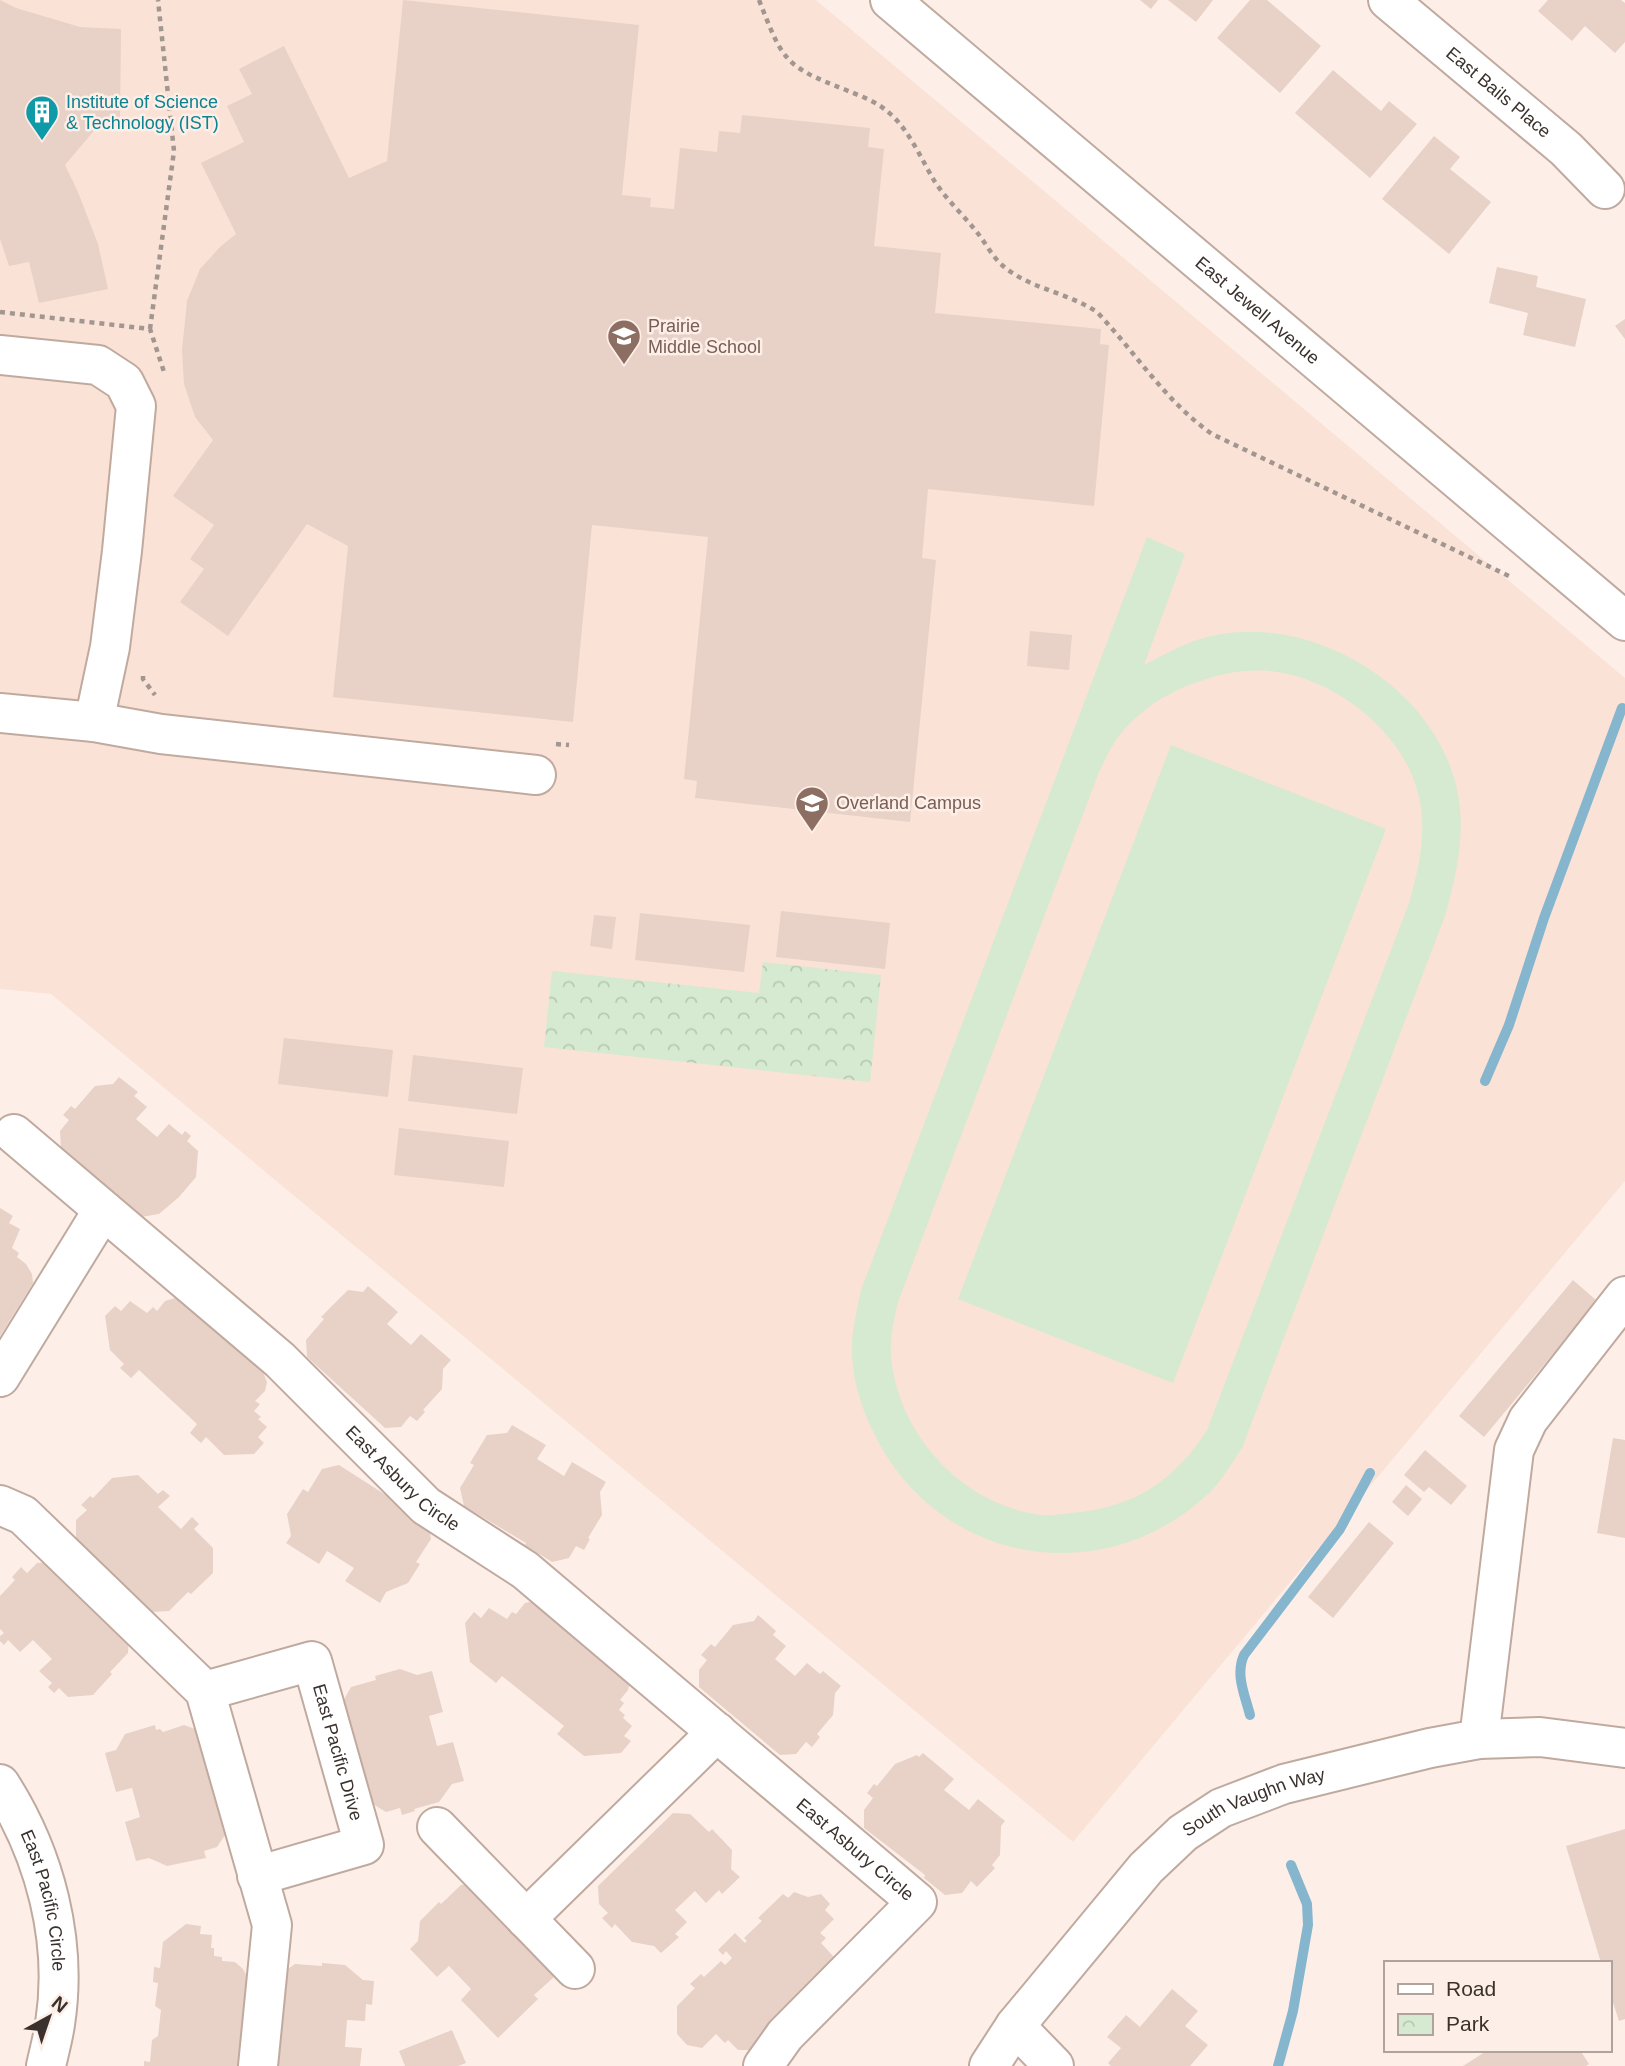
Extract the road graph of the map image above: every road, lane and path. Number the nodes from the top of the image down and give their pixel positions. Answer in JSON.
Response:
{"nodes":[{"id":1,"x":158,"y":0,"type":"edge"},
{"id":2,"x":759,"y":0,"type":"edge"},
{"id":3,"x":890,"y":0,"type":"edge"},
{"id":4,"x":1388,"y":0,"type":"edge"},
{"id":5,"x":1605,"y":189,"type":"dead end"},
{"id":6,"x":0,"y":312,"type":"edge"},
{"id":7,"x":149,"y":329,"type":"junction"},
{"id":8,"x":0,"y":355,"type":"edge"},
{"id":9,"x":168,"y":384,"type":"dead end"},
{"id":10,"x":1509,"y":576,"type":"dead end"},
{"id":11,"x":1625,"y":621,"type":"edge"},
{"id":12,"x":144,"y":666,"type":"dead end"},
{"id":13,"x":156,"y":696,"type":"dead end"},
{"id":14,"x":0,"y":713,"type":"edge"},
{"id":15,"x":94,"y":722,"type":"junction"},
{"id":16,"x":569,"y":745,"type":"dead end"},
{"id":17,"x":539,"y":759,"type":"joint"},
{"id":18,"x":14,"y":1134,"type":"dead end"},
{"id":19,"x":103,"y":1210,"type":"junction"},
{"id":20,"x":1625,"y":1297,"type":"edge"},
{"id":21,"x":0,"y":1377,"type":"edge"},
{"id":22,"x":0,"y":1505,"type":"edge"},
{"id":23,"x":205,"y":1691,"type":"junction"},
{"id":24,"x":717,"y":1732,"type":"junction"},
{"id":25,"x":1479,"y":1739,"type":"junction"},
{"id":26,"x":1625,"y":1748,"type":"edge"},
{"id":27,"x":0,"y":1784,"type":"edge"},
{"id":28,"x":437,"y":1827,"type":"dead end"},
{"id":29,"x":257,"y":1876,"type":"junction"},
{"id":30,"x":526,"y":1919,"type":"junction"},
{"id":31,"x":575,"y":1969,"type":"dead end"},
{"id":32,"x":1014,"y":2026,"type":"junction"},
{"id":33,"x":46,"y":2066,"type":"edge"},
{"id":34,"x":258,"y":2066,"type":"edge"},
{"id":35,"x":763,"y":2066,"type":"edge"},
{"id":36,"x":989,"y":2066,"type":"edge"},
{"id":37,"x":1054,"y":2066,"type":"edge"}],
"edges":[{"from":1,"to":7,"type":"path"},
{"from":2,"to":10,"type":"path"},
{"from":3,"to":11,"type":"street","name":"East Jewell Avenue"},
{"from":4,"to":5,"type":"street","name":"East Bails Place"},
{"from":6,"to":7,"type":"path"},
{"from":7,"to":9,"type":"path"},
{"from":8,"to":15,"type":"street"},
{"from":12,"to":13,"type":"path"},
{"from":14,"to":15,"type":"street"},
{"from":15,"to":17,"type":"street"},
{"from":16,"to":17,"type":"path"},
{"from":18,"to":19,"type":"street","name":"East Asbury Circle"},
{"from":19,"to":21,"type":"street"},
{"from":19,"to":24,"type":"street","name":"East Asbury Circle"},
{"from":20,"to":25,"type":"street"},
{"from":22,"to":23,"type":"street"},
{"from":23,"to":29,"type":"street"},
{"from":23,"to":29,"type":"street","name":"East Pacific Drive"},
{"from":24,"to":30,"type":"street"},
{"from":24,"to":35,"type":"street","name":"East Asbury Circle"},
{"from":25,"to":26,"type":"street","name":"South Vaughn Way"},
{"from":25,"to":32,"type":"street","name":"South Vaughn Way"},
{"from":27,"to":33,"type":"street","name":"East Pacific Circle"},
{"from":28,"to":30,"type":"street"},
{"from":29,"to":34,"type":"street"},
{"from":30,"to":31,"type":"street"},
{"from":32,"to":36,"type":"street","name":"South Vaughn Way"},
{"from":32,"to":37,"type":"street"}]}
